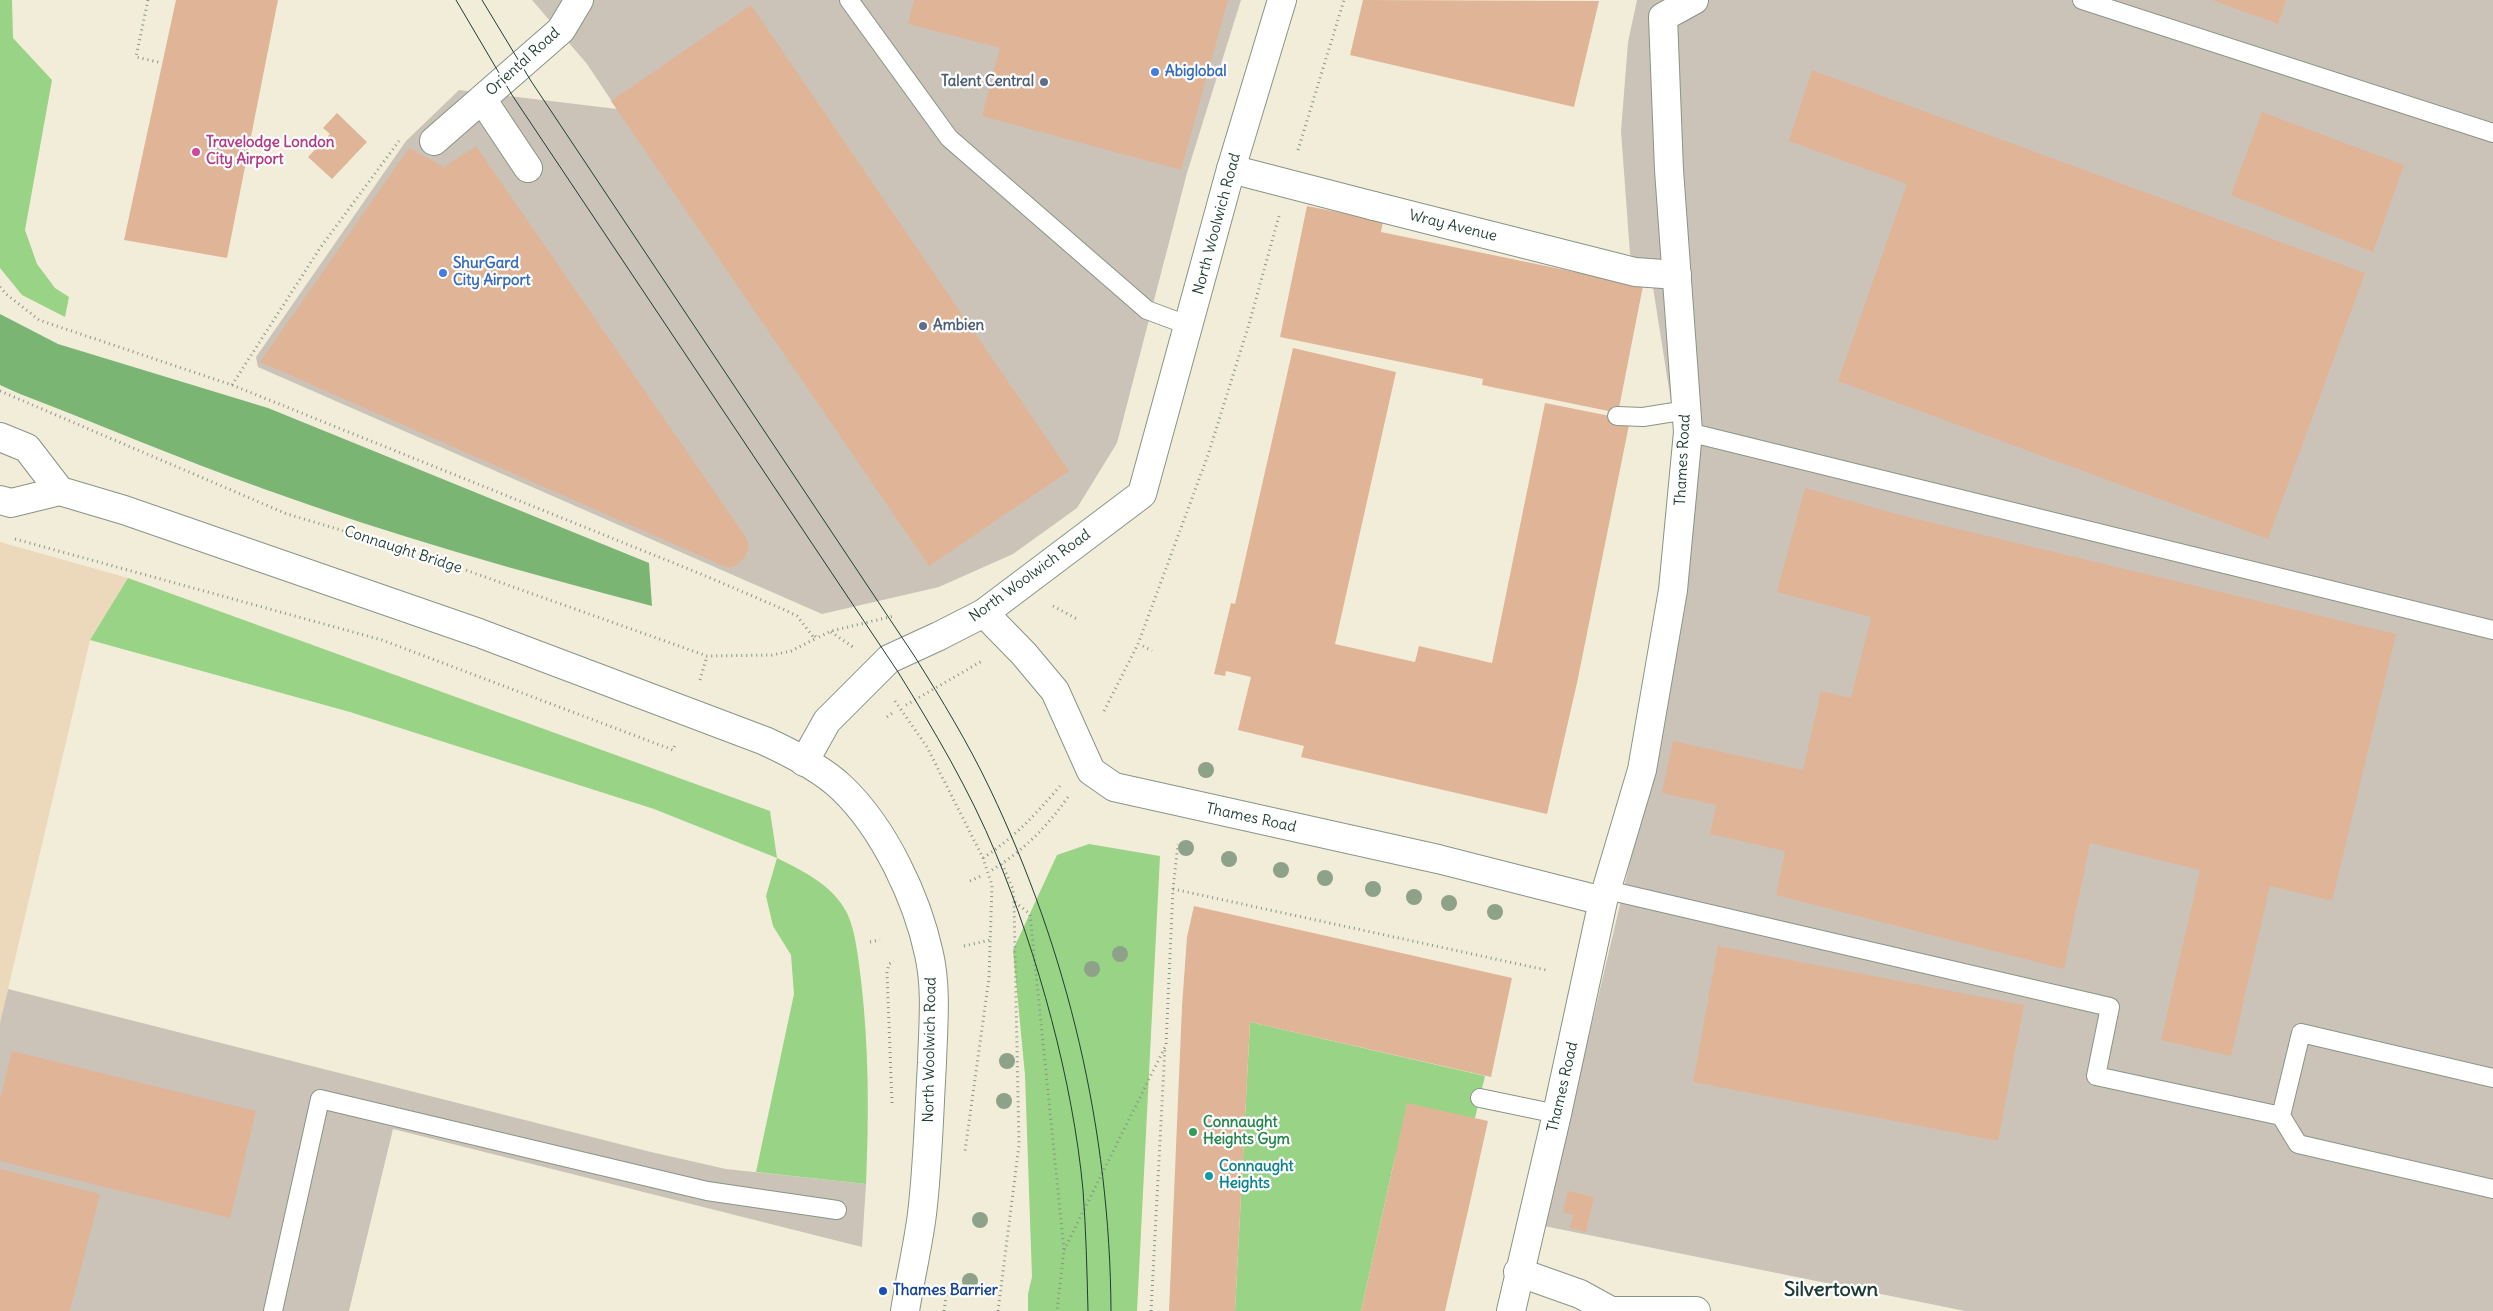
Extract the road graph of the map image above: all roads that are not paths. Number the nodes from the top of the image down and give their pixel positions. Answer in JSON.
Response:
{"nodes":[{"id":1,"x":579,"y":0,"type":"edge"},
{"id":2,"x":849,"y":0,"type":"edge"},
{"id":3,"x":1282,"y":0,"type":"edge"},
{"id":4,"x":1694,"y":0,"type":"edge"},
{"id":5,"x":2082,"y":0,"type":"edge"},
{"id":6,"x":482,"y":99,"type":"junction"},
{"id":7,"x":2493,"y":133,"type":"edge"},
{"id":8,"x":434,"y":141,"type":"dead end"},
{"id":9,"x":528,"y":168,"type":"dead end"},
{"id":10,"x":1231,"y":169,"type":"junction"},
{"id":11,"x":1677,"y":275,"type":"junction"},
{"id":12,"x":1190,"y":326,"type":"junction"},
{"id":13,"x":1617,"y":416,"type":"dead end"},
{"id":14,"x":1687,"y":421,"type":"junction"},
{"id":15,"x":0,"y":437,"type":"edge"},
{"id":16,"x":60,"y":491,"type":"junction"},
{"id":17,"x":0,"y":500,"type":"edge"},
{"id":18,"x":984,"y":613,"type":"junction"},
{"id":19,"x":2493,"y":630,"type":"edge"},
{"id":20,"x":804,"y":762,"type":"junction"},
{"id":21,"x":1605,"y":896,"type":"junction"},
{"id":22,"x":2493,"y":1078,"type":"edge"},
{"id":23,"x":1480,"y":1098,"type":"dead end"},
{"id":24,"x":1557,"y":1114,"type":"junction"},
{"id":25,"x":2281,"y":1116,"type":"junction"},
{"id":26,"x":2493,"y":1189,"type":"edge"},
{"id":27,"x":837,"y":1210,"type":"dead end"},
{"id":28,"x":1518,"y":1272,"type":"junction"},
{"id":29,"x":273,"y":1311,"type":"edge"},
{"id":30,"x":905,"y":1311,"type":"edge"},
{"id":31,"x":1511,"y":1311,"type":"edge"},
{"id":32,"x":1611,"y":1311,"type":"edge"},
{"id":33,"x":1696,"y":1311,"type":"edge"}],
"edges":[{"from":1,"to":6,"type":"street","name":"Oriental Road"},
{"from":2,"to":12,"type":"lane"},
{"from":3,"to":10,"type":"street","name":"North Woolwich Road"},
{"from":4,"to":11,"type":"street","name":"Thames Road"},
{"from":5,"to":7,"type":"lane"},
{"from":6,"to":8,"type":"street","name":"Oriental Road"},
{"from":6,"to":9,"type":"street","name":"Oriental Road"},
{"from":10,"to":11,"type":"street","name":"Wray Avenue"},
{"from":10,"to":12,"type":"street","name":"North Woolwich Road"},
{"from":11,"to":14,"type":"street","name":"Thames Road"},
{"from":12,"to":18,"type":"street","name":"North Woolwich Road"},
{"from":13,"to":14,"type":"lane"},
{"from":14,"to":19,"type":"lane"},
{"from":14,"to":21,"type":"street","name":"Thames Road"},
{"from":15,"to":16,"type":"street"},
{"from":16,"to":17,"type":"street"},
{"from":16,"to":20,"type":"street"},
{"from":18,"to":20,"type":"street","name":"North Woolwich Road"},
{"from":18,"to":21,"type":"street","name":"Thames Road"},
{"from":20,"to":30,"type":"street","name":"North Woolwich Road"},
{"from":21,"to":24,"type":"street","name":"Thames Road"},
{"from":21,"to":25,"type":"lane"},
{"from":22,"to":25,"type":"lane"},
{"from":23,"to":24,"type":"lane"},
{"from":24,"to":28,"type":"street","name":"Thames Road"},
{"from":25,"to":26,"type":"lane"},
{"from":27,"to":29,"type":"lane"},
{"from":28,"to":31,"type":"street","name":"Thames Road"},
{"from":28,"to":32,"type":"street"},
{"from":32,"to":33,"type":"street"}]}
